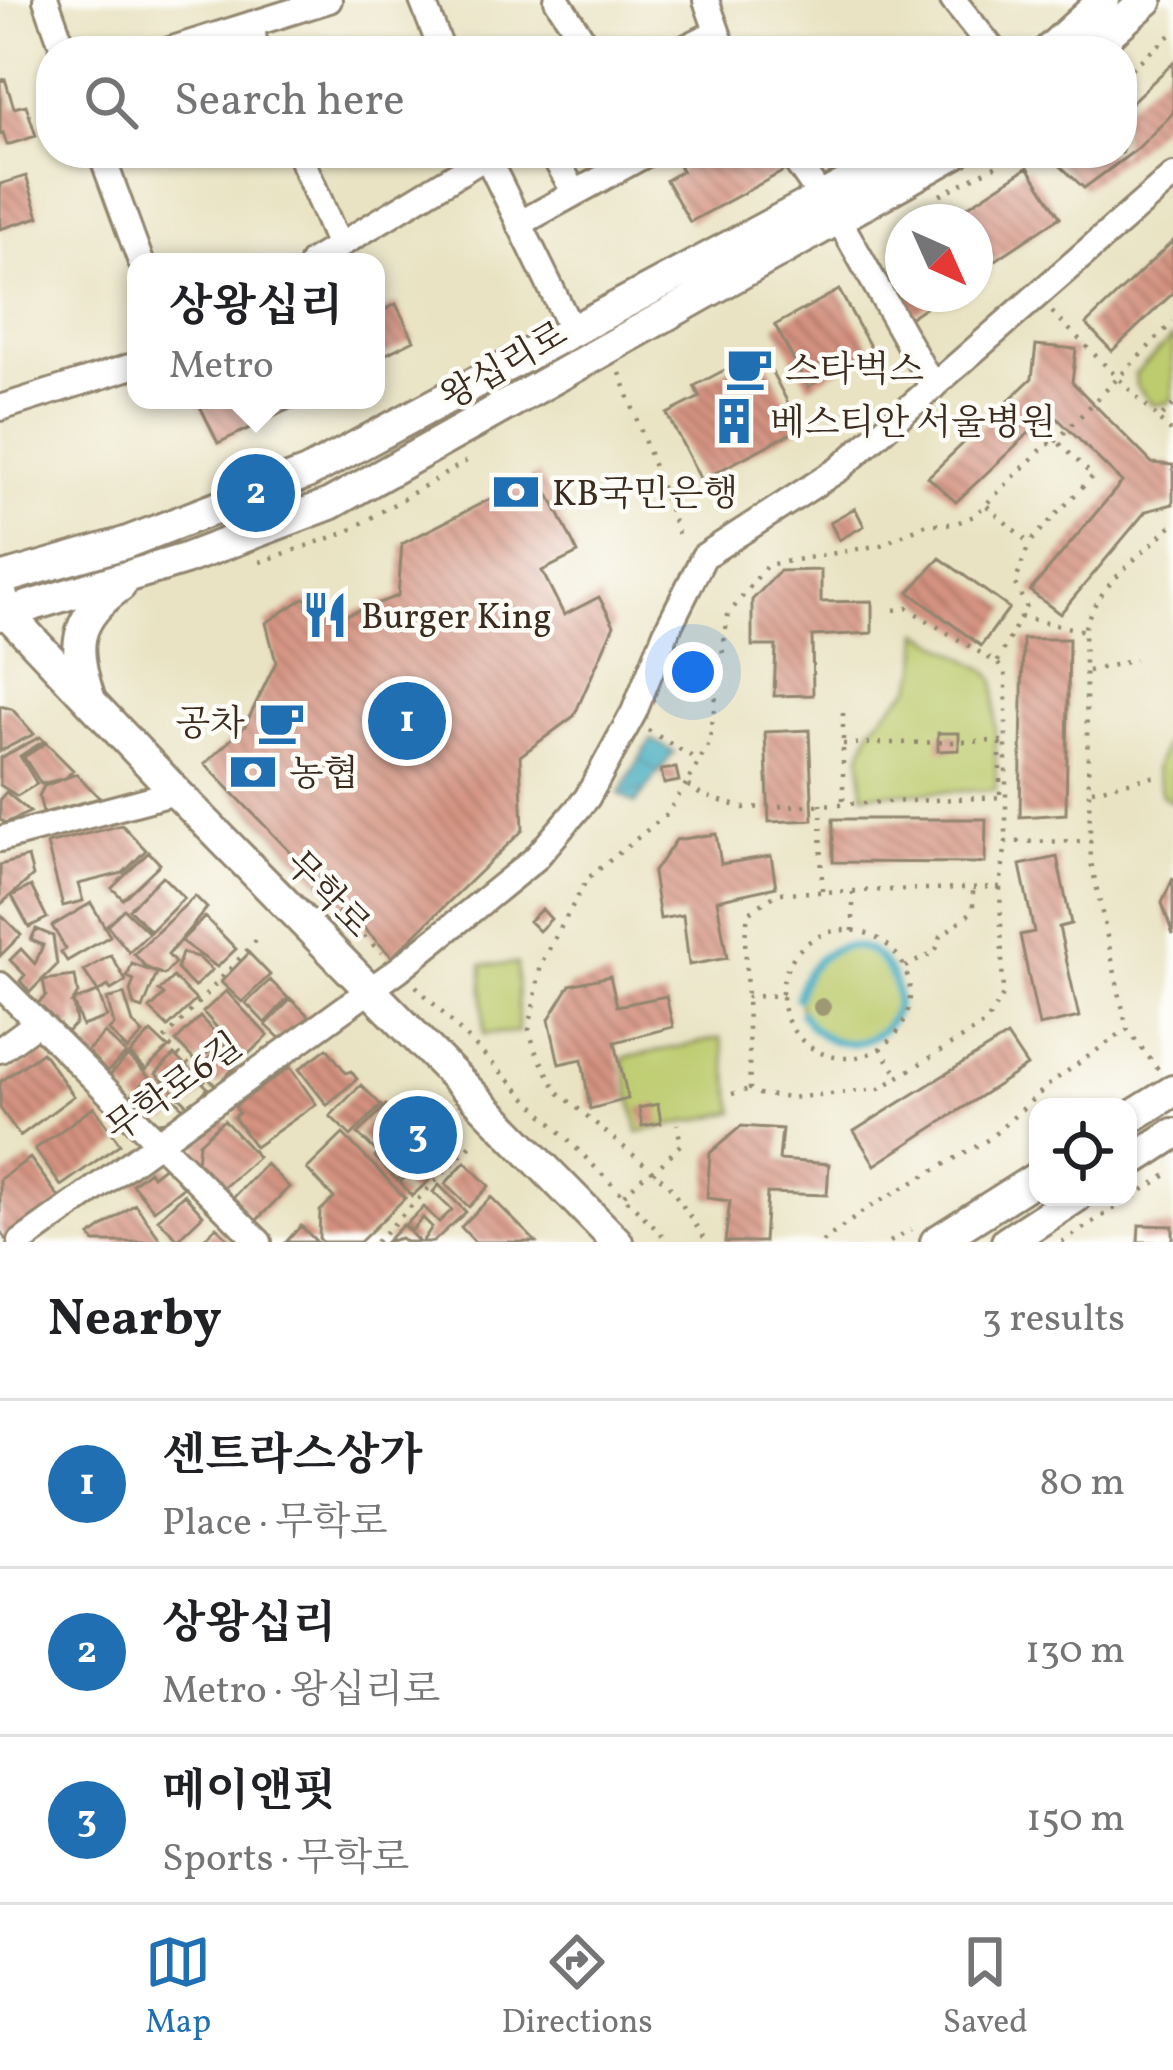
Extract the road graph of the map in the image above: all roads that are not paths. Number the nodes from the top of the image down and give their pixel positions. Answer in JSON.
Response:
{"nodes":[{"id":1,"x":46,"y":0,"type":"edge"},
{"id":2,"x":329,"y":0,"type":"edge"},
{"id":3,"x":422,"y":0,"type":"edge"},
{"id":4,"x":557,"y":0,"type":"edge"},
{"id":5,"x":706,"y":0,"type":"edge"},
{"id":6,"x":953,"y":0,"type":"edge"},
{"id":7,"x":1104,"y":0,"type":"edge"},
{"id":8,"x":1147,"y":0,"type":"edge"},
{"id":9,"x":253,"y":24,"type":"junction"},
{"id":10,"x":59,"y":36,"type":"edge"},
{"id":11,"x":214,"y":36,"type":"edge"},
{"id":12,"x":254,"y":36,"type":"edge"},
{"id":13,"x":436,"y":36,"type":"edge"},
{"id":14,"x":580,"y":36,"type":"edge"},
{"id":15,"x":719,"y":36,"type":"edge"},
{"id":16,"x":982,"y":36,"type":"edge"},
{"id":17,"x":1064,"y":36,"type":"edge"},
{"id":18,"x":1106,"y":36,"type":"edge"},
{"id":19,"x":107,"y":168,"type":"edge"},
{"id":20,"x":305,"y":168,"type":"edge"},
{"id":21,"x":465,"y":168,"type":"edge"},
{"id":22,"x":492,"y":168,"type":"edge"},
{"id":23,"x":561,"y":168,"type":"edge"},
{"id":24,"x":621,"y":168,"type":"edge"},
{"id":25,"x":801,"y":168,"type":"edge"},
{"id":26,"x":884,"y":168,"type":"edge"},
{"id":27,"x":922,"y":168,"type":"edge"},
{"id":28,"x":1173,"y":176,"type":"edge"},
{"id":29,"x":575,"y":193,"type":"junction"},
{"id":30,"x":830,"y":209,"type":"junction"},
{"id":31,"x":519,"y":224,"type":"junction"},
{"id":32,"x":339,"y":246,"type":"junction"},
{"id":33,"x":138,"y":253,"type":"edge"},
{"id":34,"x":327,"y":253,"type":"edge"},
{"id":35,"x":602,"y":315,"type":"junction"},
{"id":36,"x":572,"y":331,"type":"junction"},
{"id":37,"x":619,"y":358,"type":"junction"},
{"id":38,"x":127,"y":368,"type":"edge"},
{"id":39,"x":933,"y":387,"type":"junction"},
{"id":40,"x":0,"y":408,"type":"edge"},
{"id":41,"x":189,"y":519,"type":"junction"},
{"id":42,"x":202,"y":553,"type":"junction"},
{"id":43,"x":135,"y":576,"type":"junction"},
{"id":44,"x":2,"y":599,"type":"edge"},
{"id":45,"x":92,"y":705,"type":"junction"},
{"id":46,"x":176,"y":792,"type":"junction"},
{"id":47,"x":0,"y":839,"type":"edge"},
{"id":48,"x":0,"y":985,"type":"edge"},
{"id":49,"x":369,"y":990,"type":"junction"},
{"id":50,"x":38,"y":1022,"type":"junction"},
{"id":51,"x":0,"y":1050,"type":"edge"},
{"id":52,"x":1167,"y":1082,"type":"edge"},
{"id":53,"x":1137,"y":1110,"type":"edge"},
{"id":54,"x":1173,"y":1134,"type":"edge"},
{"id":55,"x":158,"y":1141,"type":"junction"},
{"id":56,"x":1137,"y":1157,"type":"edge"},
{"id":57,"x":1029,"y":1183,"type":"edge"},
{"id":58,"x":1065,"y":1206,"type":"edge"},
{"id":59,"x":1025,"y":1237,"type":"edge"},
{"id":60,"x":21,"y":1242,"type":"edge"},
{"id":61,"x":259,"y":1242,"type":"edge"},
{"id":62,"x":617,"y":1242,"type":"edge"},
{"id":63,"x":936,"y":1242,"type":"edge"}],
"edges":[{"from":1,"to":10,"type":"street"},
{"from":2,"to":9,"type":"street"},
{"from":3,"to":13,"type":"street"},
{"from":4,"to":14,"type":"street"},
{"from":5,"to":15,"type":"street"},
{"from":6,"to":16,"type":"street"},
{"from":7,"to":17,"type":"main road"},
{"from":8,"to":18,"type":"main road"},
{"from":9,"to":11,"type":"street"},
{"from":9,"to":12,"type":"street"},
{"from":19,"to":33,"type":"street"},
{"from":20,"to":32,"type":"street"},
{"from":21,"to":32,"type":"street"},
{"from":22,"to":31,"type":"street"},
{"from":23,"to":29,"type":"street"},
{"from":24,"to":29,"type":"street"},
{"from":25,"to":30,"type":"street"},
{"from":26,"to":30,"type":"main road","name":"왕십리로"},
{"from":27,"to":30,"type":"main road","name":"왕십리로"},
{"from":28,"to":39,"type":"street","name":"무학로6길"},
{"from":29,"to":31,"type":"street"},
{"from":30,"to":35,"type":"main road","name":"왕십리로"},
{"from":30,"to":37,"type":"main road","name":"왕십리로"},
{"from":30,"to":39,"type":"street"},
{"from":31,"to":36,"type":"street"},
{"from":32,"to":34,"type":"street"},
{"from":35,"to":36,"type":"main road","name":"왕십리로"},
{"from":35,"to":37,"type":"main road"},
{"from":36,"to":41,"type":"main road","name":"왕십리로"},
{"from":37,"to":42,"type":"main road","name":"왕십리로"},
{"from":38,"to":40,"type":"street"},
{"from":39,"to":49,"type":"street","name":"무학로6길"},
{"from":41,"to":42,"type":"main road"},
{"from":41,"to":44,"type":"main road","name":"왕십리로"},
{"from":42,"to":43,"type":"main road","name":"왕십리로"},
{"from":43,"to":44,"type":"main road","name":"왕십리로"},
{"from":43,"to":45,"type":"main road"},
{"from":44,"to":45,"type":"main road","name":"무학로"},
{"from":45,"to":46,"type":"main road","name":"무학로"},
{"from":46,"to":47,"type":"street"},
{"from":46,"to":49,"type":"main road","name":"무학로"},
{"from":48,"to":50,"type":"street"},
{"from":49,"to":55,"type":"street","name":"무학로6길"},
{"from":49,"to":62,"type":"main road","name":"무학로"},
{"from":50,"to":51,"type":"street"},
{"from":50,"to":55,"type":"street"},
{"from":52,"to":53,"type":"main road"},
{"from":54,"to":56,"type":"main road"},
{"from":55,"to":60,"type":"street","name":"무학로6길"},
{"from":55,"to":61,"type":"street"},
{"from":57,"to":63,"type":"main road"},
{"from":58,"to":59,"type":"main road"}]}
